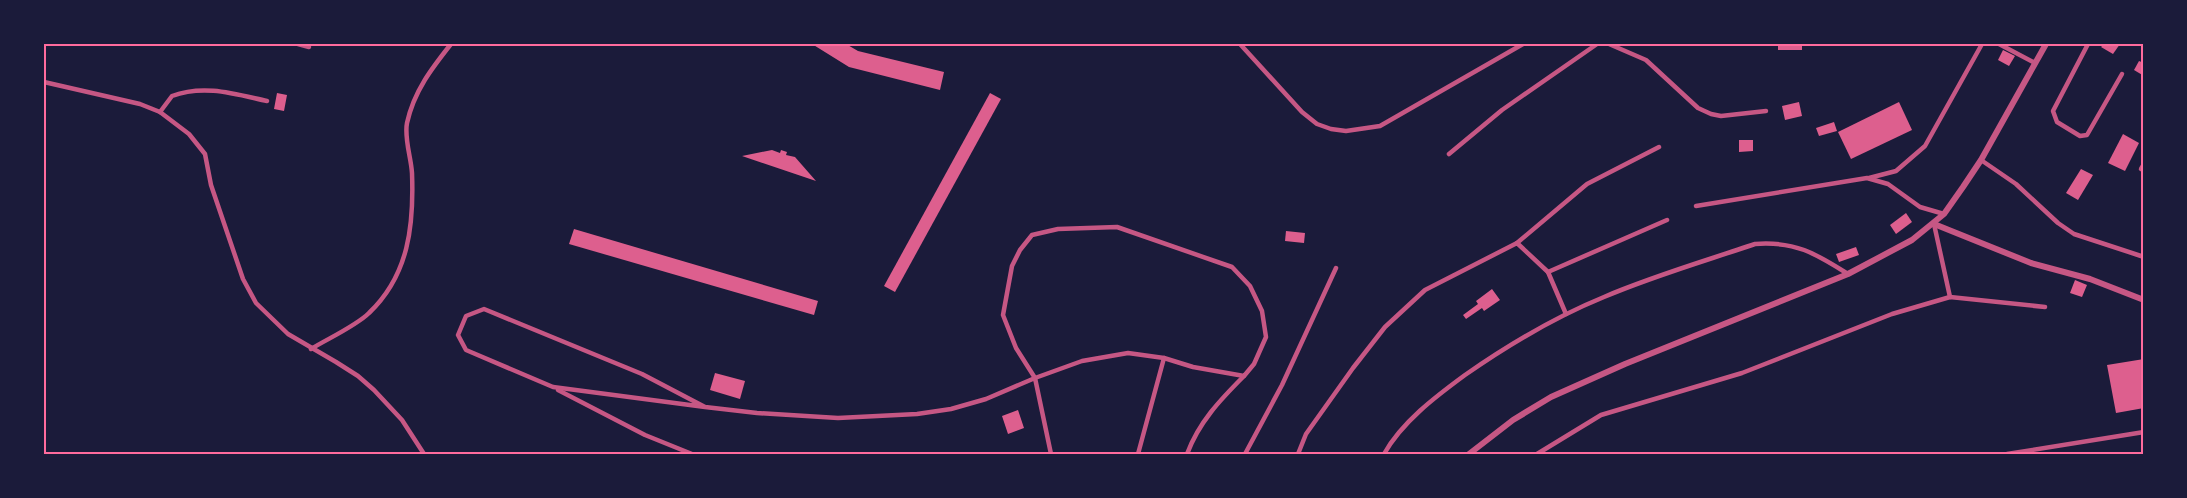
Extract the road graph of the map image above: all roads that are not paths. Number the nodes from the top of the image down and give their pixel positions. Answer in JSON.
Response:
{"nodes":[{"id":1,"x":298,"y":44,"type":"edge"},
{"id":2,"x":451,"y":44,"type":"edge"},
{"id":3,"x":1240,"y":44,"type":"edge"},
{"id":4,"x":1523,"y":44,"type":"edge"},
{"id":5,"x":1597,"y":44,"type":"edge"},
{"id":6,"x":1609,"y":44,"type":"edge"},
{"id":7,"x":1982,"y":44,"type":"edge"},
{"id":8,"x":1999,"y":44,"type":"edge"},
{"id":9,"x":2046,"y":44,"type":"edge"},
{"id":10,"x":2088,"y":44,"type":"edge"},
{"id":11,"x":309,"y":47,"type":"dead end"},
{"id":12,"x":2035,"y":63,"type":"junction"},
{"id":13,"x":2122,"y":74,"type":"dead end"},
{"id":14,"x":44,"y":82,"type":"edge"},
{"id":15,"x":267,"y":101,"type":"dead end"},
{"id":16,"x":1766,"y":111,"type":"dead end"},
{"id":17,"x":160,"y":112,"type":"junction"},
{"id":18,"x":1659,"y":147,"type":"dead end"},
{"id":19,"x":1449,"y":154,"type":"dead end"},
{"id":20,"x":1981,"y":160,"type":"junction"},
{"id":21,"x":1868,"y":178,"type":"junction"},
{"id":22,"x":1696,"y":206,"type":"dead end"},
{"id":23,"x":1944,"y":214,"type":"junction"},
{"id":24,"x":1667,"y":220,"type":"dead end"},
{"id":25,"x":1934,"y":224,"type":"junction"},
{"id":26,"x":1517,"y":243,"type":"junction"},
{"id":27,"x":2144,"y":257,"type":"edge"},
{"id":28,"x":1336,"y":268,"type":"dead end"},
{"id":29,"x":1548,"y":272,"type":"junction"},
{"id":30,"x":1848,"y":274,"type":"junction"},
{"id":31,"x":1950,"y":297,"type":"junction"},
{"id":32,"x":2144,"y":300,"type":"edge"},
{"id":33,"x":2045,"y":307,"type":"dead end"},
{"id":34,"x":1566,"y":314,"type":"junction"},
{"id":35,"x":311,"y":349,"type":"junction"},
{"id":36,"x":1164,"y":358,"type":"junction"},
{"id":37,"x":1244,"y":376,"type":"junction"},
{"id":38,"x":1035,"y":378,"type":"junction"},
{"id":39,"x":553,"y":387,"type":"junction"},
{"id":40,"x":705,"y":408,"type":"junction"},
{"id":41,"x":2144,"y":432,"type":"edge"},
{"id":42,"x":424,"y":454,"type":"edge"},
{"id":43,"x":692,"y":454,"type":"edge"},
{"id":44,"x":1051,"y":454,"type":"edge"},
{"id":45,"x":1138,"y":454,"type":"edge"},
{"id":46,"x":1187,"y":454,"type":"edge"},
{"id":47,"x":1245,"y":454,"type":"edge"},
{"id":48,"x":1298,"y":454,"type":"edge"},
{"id":49,"x":1384,"y":454,"type":"edge"},
{"id":50,"x":1469,"y":454,"type":"edge"},
{"id":51,"x":1537,"y":454,"type":"edge"},
{"id":52,"x":2007,"y":454,"type":"edge"}],
"edges":[{"from":1,"to":11,"type":"lane"},
{"from":2,"to":35,"type":"lane"},
{"from":3,"to":4,"type":"lane"},
{"from":5,"to":19,"type":"lane"},
{"from":6,"to":16,"type":"lane"},
{"from":7,"to":21,"type":"lane"},
{"from":8,"to":12,"type":"lane"},
{"from":9,"to":12,"type":"street"},
{"from":10,"to":13,"type":"lane"},
{"from":12,"to":20,"type":"street"},
{"from":14,"to":17,"type":"lane"},
{"from":15,"to":17,"type":"lane"},
{"from":17,"to":35,"type":"lane"},
{"from":18,"to":26,"type":"lane"},
{"from":20,"to":23,"type":"street"},
{"from":20,"to":27,"type":"lane"},
{"from":21,"to":22,"type":"lane"},
{"from":21,"to":23,"type":"lane"},
{"from":23,"to":25,"type":"street"},
{"from":24,"to":29,"type":"lane"},
{"from":25,"to":30,"type":"street"},
{"from":25,"to":31,"type":"lane"},
{"from":25,"to":32,"type":"street"},
{"from":26,"to":29,"type":"lane"},
{"from":26,"to":48,"type":"lane"},
{"from":28,"to":47,"type":"lane"},
{"from":29,"to":34,"type":"lane"},
{"from":30,"to":34,"type":"lane"},
{"from":30,"to":50,"type":"street"},
{"from":31,"to":33,"type":"lane"},
{"from":31,"to":51,"type":"lane"},
{"from":34,"to":49,"type":"lane"},
{"from":35,"to":42,"type":"lane"},
{"from":36,"to":37,"type":"lane"},
{"from":36,"to":38,"type":"lane"},
{"from":36,"to":45,"type":"lane"},
{"from":37,"to":38,"type":"lane"},
{"from":37,"to":46,"type":"lane"},
{"from":38,"to":40,"type":"lane"},
{"from":38,"to":44,"type":"lane"},
{"from":39,"to":40,"type":"lane"},
{"from":39,"to":40,"type":"lane"},
{"from":39,"to":43,"type":"lane"},
{"from":41,"to":52,"type":"lane"}]}
